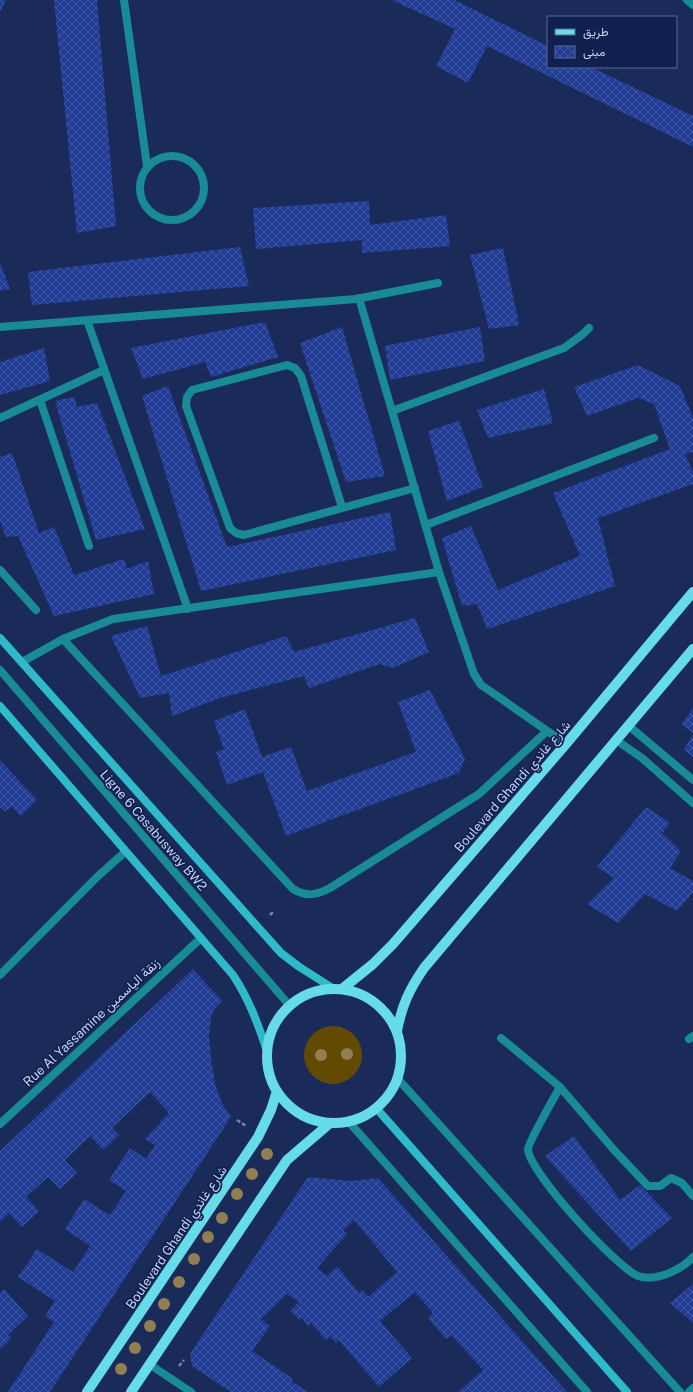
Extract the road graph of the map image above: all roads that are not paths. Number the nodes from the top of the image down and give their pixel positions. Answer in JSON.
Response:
{"nodes":[{"id":1,"x":124,"y":0,"type":"edge"},
{"id":2,"x":687,"y":0,"type":"edge"},
{"id":3,"x":693,"y":5,"type":"edge"},
{"id":4,"x":147,"y":166,"type":"junction"},
{"id":5,"x":438,"y":283,"type":"dead end"},
{"id":6,"x":359,"y":298,"type":"junction"},
{"id":7,"x":87,"y":320,"type":"junction"},
{"id":8,"x":0,"y":327,"type":"edge"},
{"id":9,"x":589,"y":328,"type":"dead end"},
{"id":10,"x":104,"y":370,"type":"junction"},
{"id":11,"x":40,"y":400,"type":"junction"},
{"id":12,"x":392,"y":411,"type":"junction"},
{"id":13,"x":0,"y":418,"type":"edge"},
{"id":14,"x":654,"y":438,"type":"dead end"},
{"id":15,"x":415,"y":488,"type":"junction"},
{"id":16,"x":342,"y":507,"type":"junction"},
{"id":17,"x":426,"y":525,"type":"junction"},
{"id":18,"x":89,"y":546,"type":"dead end"},
{"id":19,"x":0,"y":570,"type":"edge"},
{"id":20,"x":439,"y":572,"type":"junction"},
{"id":21,"x":693,"y":592,"type":"edge"},
{"id":22,"x":188,"y":609,"type":"junction"},
{"id":23,"x":36,"y":610,"type":"dead end"},
{"id":24,"x":0,"y":638,"type":"edge"},
{"id":25,"x":62,"y":638,"type":"junction"},
{"id":26,"x":693,"y":649,"type":"edge"},
{"id":27,"x":22,"y":662,"type":"junction"},
{"id":28,"x":0,"y":670,"type":"edge"},
{"id":29,"x":0,"y":706,"type":"edge"},
{"id":30,"x":628,"y":726,"type":"junction"},
{"id":31,"x":547,"y":731,"type":"junction"},
{"id":32,"x":616,"y":740,"type":"junction"},
{"id":33,"x":566,"y":744,"type":"junction"},
{"id":34,"x":693,"y":780,"type":"edge"},
{"id":35,"x":693,"y":804,"type":"edge"},
{"id":36,"x":125,"y":852,"type":"junction"},
{"id":37,"x":200,"y":939,"type":"junction"},
{"id":38,"x":0,"y":975,"type":"edge"},
{"id":39,"x":338,"y":989,"type":"junction"},
{"id":40,"x":290,"y":1006,"type":"junction"},
{"id":41,"x":397,"y":1031,"type":"junction"},
{"id":42,"x":501,"y":1038,"type":"dead end"},
{"id":43,"x":268,"y":1052,"type":"junction"},
{"id":44,"x":398,"y":1079,"type":"junction"},
{"id":45,"x":560,"y":1087,"type":"junction"},
{"id":46,"x":277,"y":1091,"type":"junction"},
{"id":47,"x":377,"y":1109,"type":"junction"},
{"id":48,"x":349,"y":1122,"type":"junction"},
{"id":49,"x":0,"y":1124,"type":"edge"},
{"id":50,"x":329,"y":1124,"type":"junction"},
{"id":51,"x":693,"y":1196,"type":"edge"},
{"id":52,"x":693,"y":1257,"type":"edge"},
{"id":53,"x":149,"y":1364,"type":"junction"},
{"id":54,"x":693,"y":1388,"type":"edge"},
{"id":55,"x":87,"y":1392,"type":"edge"},
{"id":56,"x":131,"y":1392,"type":"edge"},
{"id":57,"x":191,"y":1392,"type":"edge"},
{"id":58,"x":586,"y":1392,"type":"edge"},
{"id":59,"x":627,"y":1392,"type":"edge"},
{"id":60,"x":680,"y":1392,"type":"edge"},
{"id":61,"x":689,"y":1392,"type":"edge"}],
"edges":[{"from":1,"to":4,"type":"street"},
{"from":2,"to":3,"type":"street"},
{"from":4,"to":4,"type":"street"},
{"from":5,"to":6,"type":"street"},
{"from":6,"to":7,"type":"street"},
{"from":6,"to":12,"type":"street"},
{"from":7,"to":8,"type":"street"},
{"from":7,"to":10,"type":"street"},
{"from":9,"to":12,"type":"street"},
{"from":10,"to":11,"type":"street"},
{"from":10,"to":22,"type":"street"},
{"from":11,"to":13,"type":"street"},
{"from":11,"to":18,"type":"street"},
{"from":12,"to":15,"type":"street"},
{"from":14,"to":17,"type":"street"},
{"from":15,"to":16,"type":"street"},
{"from":15,"to":17,"type":"street"},
{"from":16,"to":16,"type":"street"},
{"from":17,"to":20,"type":"street"},
{"from":19,"to":23,"type":"street"},
{"from":20,"to":22,"type":"street"},
{"from":20,"to":31,"type":"street"},
{"from":21,"to":33,"type":"main road","name":"Boulevard Ghandi شارع غاندي"},
{"from":22,"to":25,"type":"street"},
{"from":24,"to":27,"type":"main road"},
{"from":25,"to":27,"type":"street"},
{"from":25,"to":31,"type":"street"},
{"from":26,"to":30,"type":"main road"},
{"from":27,"to":39,"type":"main road"},
{"from":28,"to":40,"type":"street","name":"Ligne 6 Casabusway BW2"},
{"from":29,"to":36,"type":"main road"},
{"from":30,"to":32,"type":"main road"},
{"from":30,"to":34,"type":"street"},
{"from":31,"to":33,"type":"street"},
{"from":32,"to":35,"type":"street"},
{"from":32,"to":41,"type":"main road"},
{"from":33,"to":39,"type":"main road","name":"Boulevard Ghandi شارع غاندي"},
{"from":36,"to":37,"type":"main road"},
{"from":36,"to":38,"type":"street"},
{"from":37,"to":43,"type":"main road"},
{"from":37,"to":49,"type":"street","name":"Rue Al Yassamine زنقة الياسمين"},
{"from":39,"to":40,"type":"main road"},
{"from":39,"to":41,"type":"main road"},
{"from":40,"to":43,"type":"main road"},
{"from":41,"to":44,"type":"main road"},
{"from":42,"to":45,"type":"street"},
{"from":43,"to":46,"type":"main road"},
{"from":44,"to":47,"type":"main road"},
{"from":44,"to":60,"type":"street"},
{"from":45,"to":51,"type":"street"},
{"from":45,"to":52,"type":"street"},
{"from":46,"to":50,"type":"main road"},
{"from":46,"to":55,"type":"main road","name":"Boulevard Ghandi شارع غاندي"},
{"from":47,"to":48,"type":"main road"},
{"from":47,"to":59,"type":"main road"},
{"from":48,"to":50,"type":"main road"},
{"from":48,"to":58,"type":"street"},
{"from":50,"to":53,"type":"main road"},
{"from":53,"to":56,"type":"main road"},
{"from":53,"to":57,"type":"street"},
{"from":54,"to":61,"type":"street"}]}
